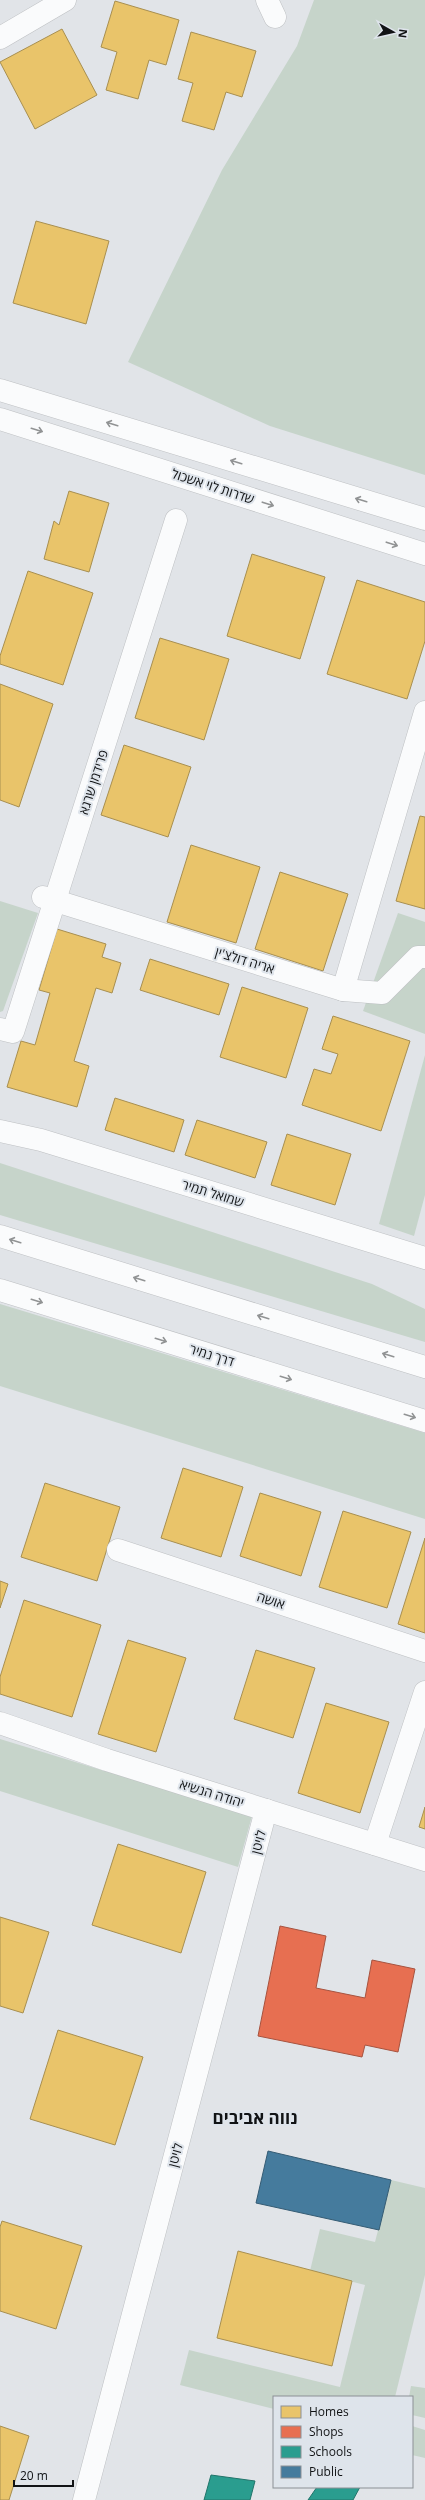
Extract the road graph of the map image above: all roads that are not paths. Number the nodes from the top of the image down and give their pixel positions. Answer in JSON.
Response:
{"nodes":[{"id":1,"x":65,"y":0,"type":"edge"},
{"id":2,"x":0,"y":38,"type":"edge"},
{"id":3,"x":0,"y":390,"type":"edge"},
{"id":4,"x":0,"y":419,"type":"edge"},
{"id":5,"x":425,"y":519,"type":"edge"},
{"id":6,"x":176,"y":520,"type":"dead end"},
{"id":7,"x":425,"y":554,"type":"edge"},
{"id":8,"x":425,"y":712,"type":"edge"},
{"id":9,"x":49,"y":899,"type":"junction"},
{"id":10,"x":425,"y":957,"type":"edge"},
{"id":11,"x":343,"y":990,"type":"junction"},
{"id":12,"x":0,"y":1029,"type":"edge"},
{"id":13,"x":0,"y":1131,"type":"edge"},
{"id":14,"x":0,"y":1236,"type":"edge"},
{"id":15,"x":425,"y":1258,"type":"edge"},
{"id":16,"x":0,"y":1290,"type":"edge"},
{"id":17,"x":425,"y":1367,"type":"edge"},
{"id":18,"x":425,"y":1421,"type":"edge"},
{"id":19,"x":118,"y":1550,"type":"dead end"},
{"id":20,"x":425,"y":1650,"type":"edge"},
{"id":21,"x":425,"y":1692,"type":"edge"},
{"id":22,"x":0,"y":1723,"type":"edge"},
{"id":23,"x":266,"y":1810,"type":"junction"},
{"id":24,"x":375,"y":1844,"type":"junction"},
{"id":25,"x":425,"y":1860,"type":"edge"},
{"id":26,"x":84,"y":2500,"type":"edge"}],
"edges":[{"from":1,"to":2,"type":"main road"},
{"from":5,"to":3,"type":"main road","one_way":true},
{"from":4,"to":7,"type":"main road","name":"שדרות לוי אשכול","one_way":true},
{"from":6,"to":9,"type":"main road","name":"פרידמן שרגא"},
{"from":8,"to":11,"type":"main road"},
{"from":9,"to":11,"type":"main road","name":"אריה דולצ'ין"},
{"from":9,"to":12,"type":"main road","name":"פרידמן שרגא"},
{"from":10,"to":11,"type":"main road","name":"אריה דולצ'ין"},
{"from":13,"to":15,"type":"main road","name":"שמואל תמיר"},
{"from":17,"to":14,"type":"main road","one_way":true},
{"from":16,"to":18,"type":"main road","name":"דרך נמיר","one_way":true},
{"from":19,"to":20,"type":"main road","name":"אושה"},
{"from":21,"to":24,"type":"main road"},
{"from":22,"to":23,"type":"main road","name":"יהודה הנשיא"},
{"from":23,"to":24,"type":"main road","name":"יהודה הנשיא"},
{"from":23,"to":26,"type":"main road","name":"לויטן"},
{"from":24,"to":25,"type":"main road","name":"יהודה הנשיא"}]}
